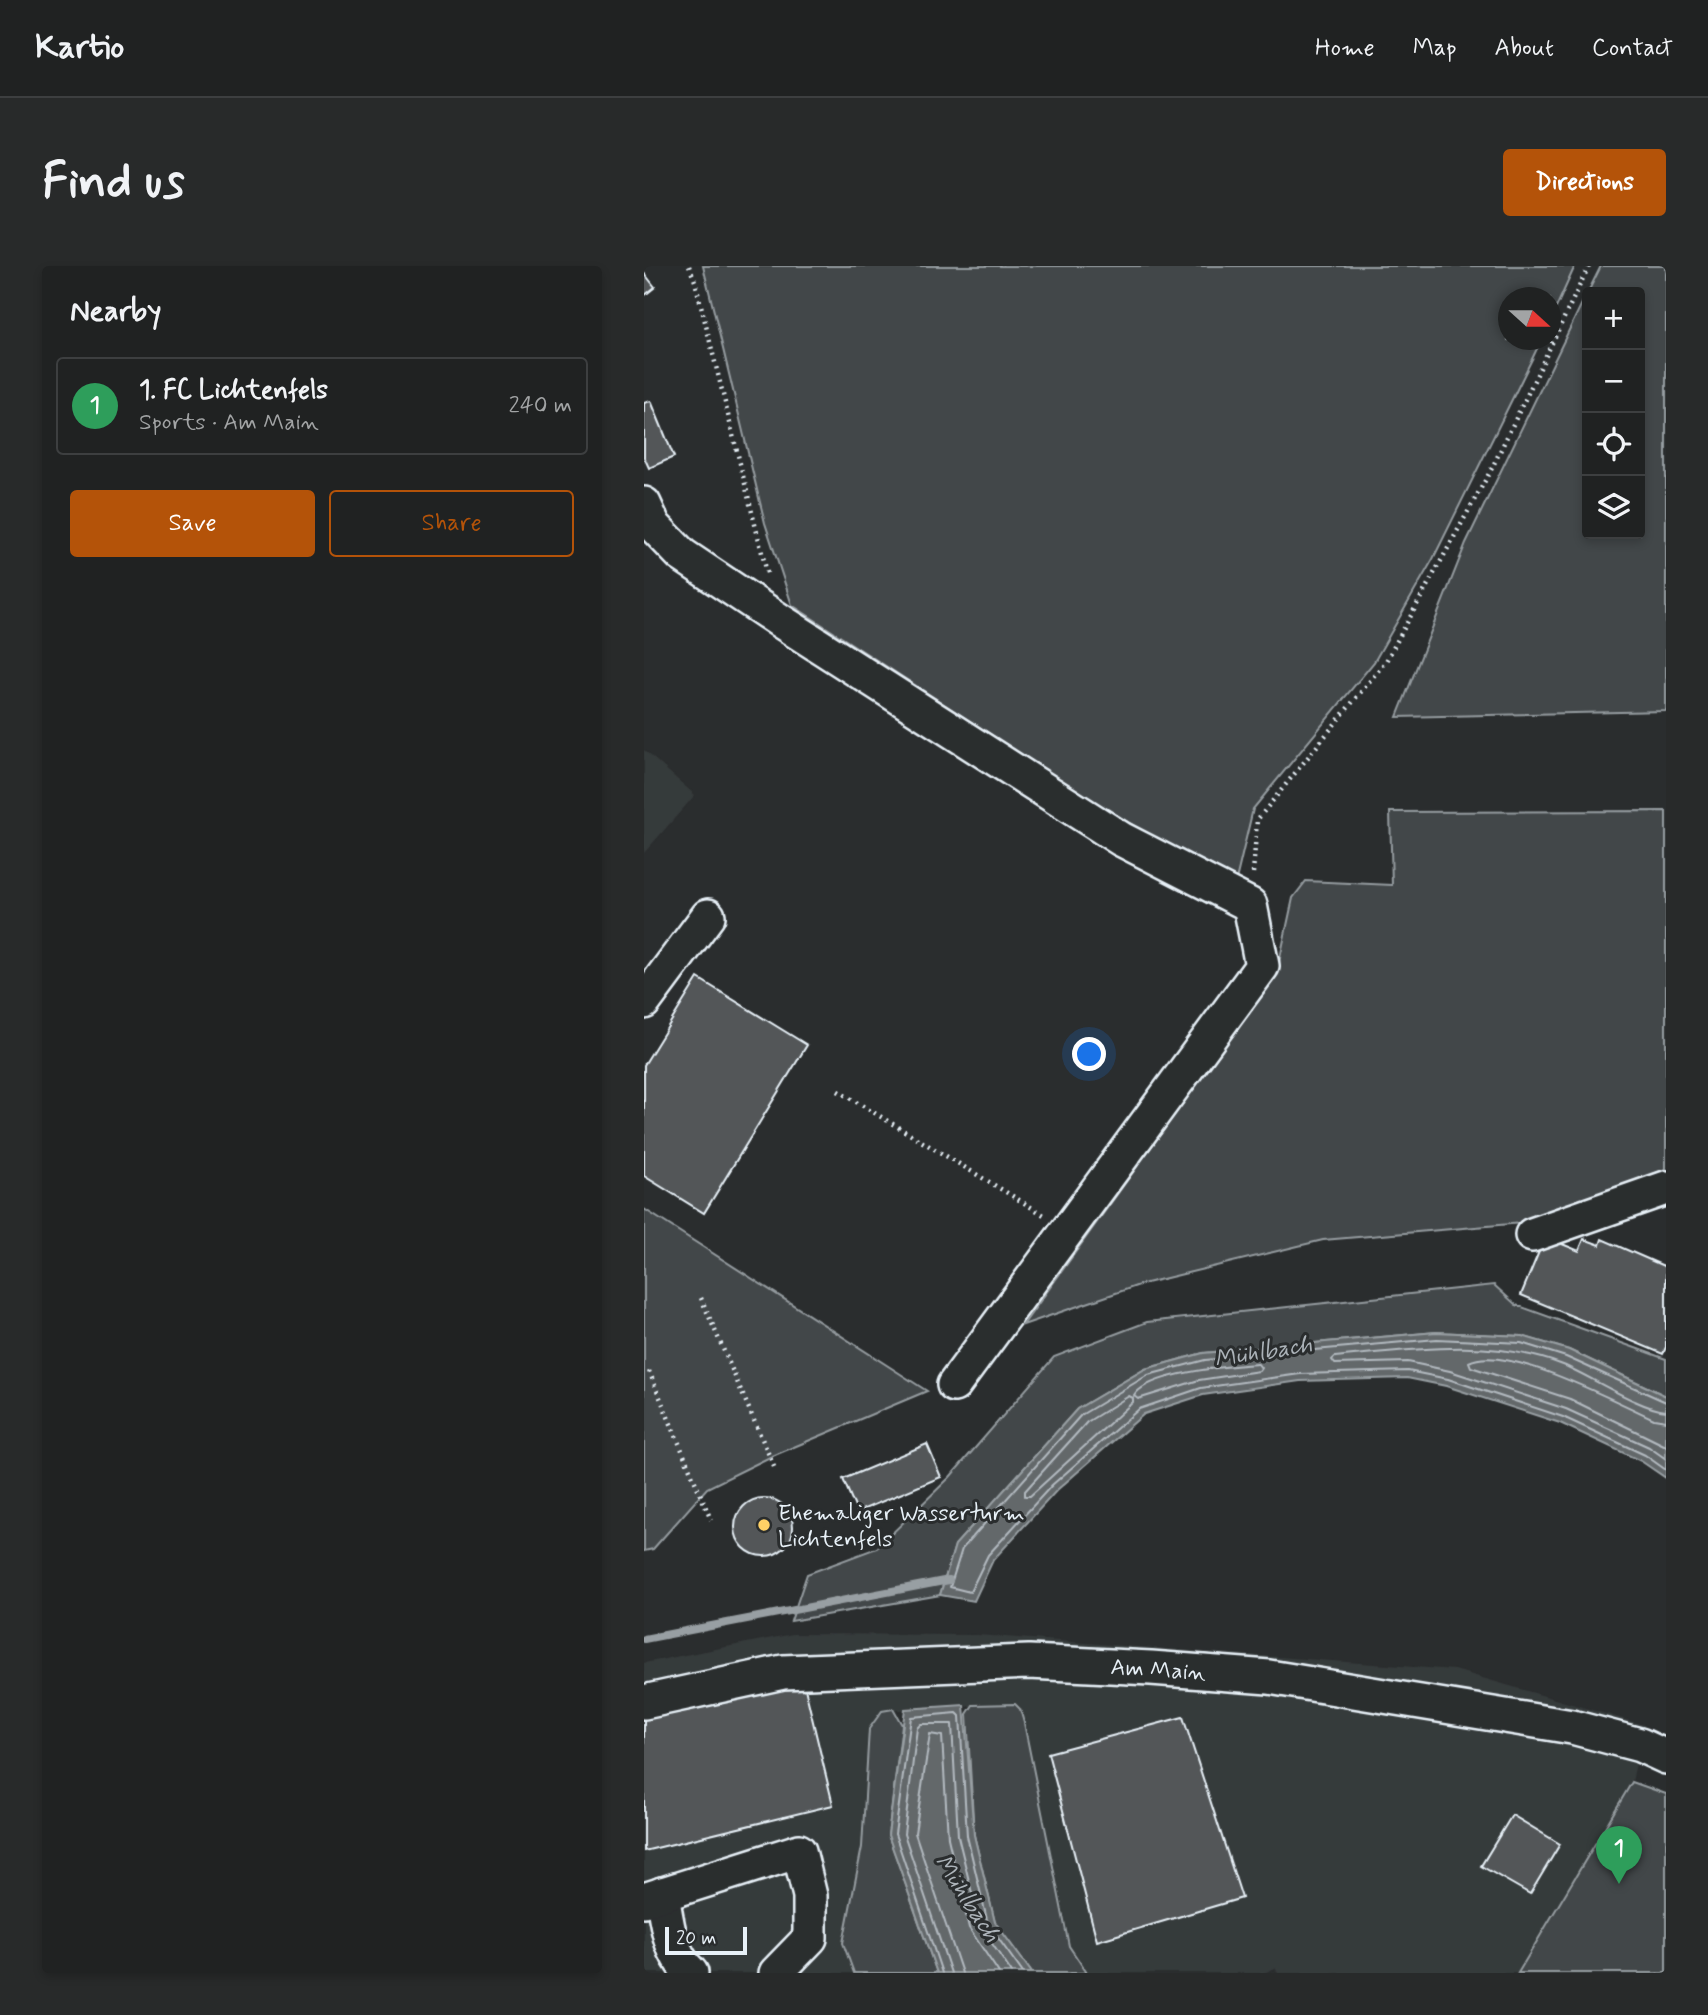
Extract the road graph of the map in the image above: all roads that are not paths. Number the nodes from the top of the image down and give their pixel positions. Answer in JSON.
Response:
{"nodes":[{"id":1,"x":644,"y":504,"type":"edge"},
{"id":2,"x":708,"y":916,"type":"dead end"},
{"id":3,"x":644,"y":1002,"type":"edge"},
{"id":4,"x":1666,"y":1188,"type":"edge"},
{"id":5,"x":1532,"y":1235,"type":"dead end"},
{"id":6,"x":954,"y":1385,"type":"dead end"},
{"id":7,"x":644,"y":1702,"type":"edge"},
{"id":8,"x":1666,"y":1757,"type":"edge"},
{"id":9,"x":653,"y":1897,"type":"edge"},
{"id":10,"x":691,"y":1973,"type":"edge"},
{"id":11,"x":776,"y":1973,"type":"edge"}],
"edges":[{"from":1,"to":6,"type":"street"},
{"from":2,"to":3,"type":"street"},
{"from":4,"to":5,"type":"street"},
{"from":7,"to":8,"type":"street","name":"Am Main"},
{"from":9,"to":10,"type":"street"},
{"from":9,"to":11,"type":"street"}]}
